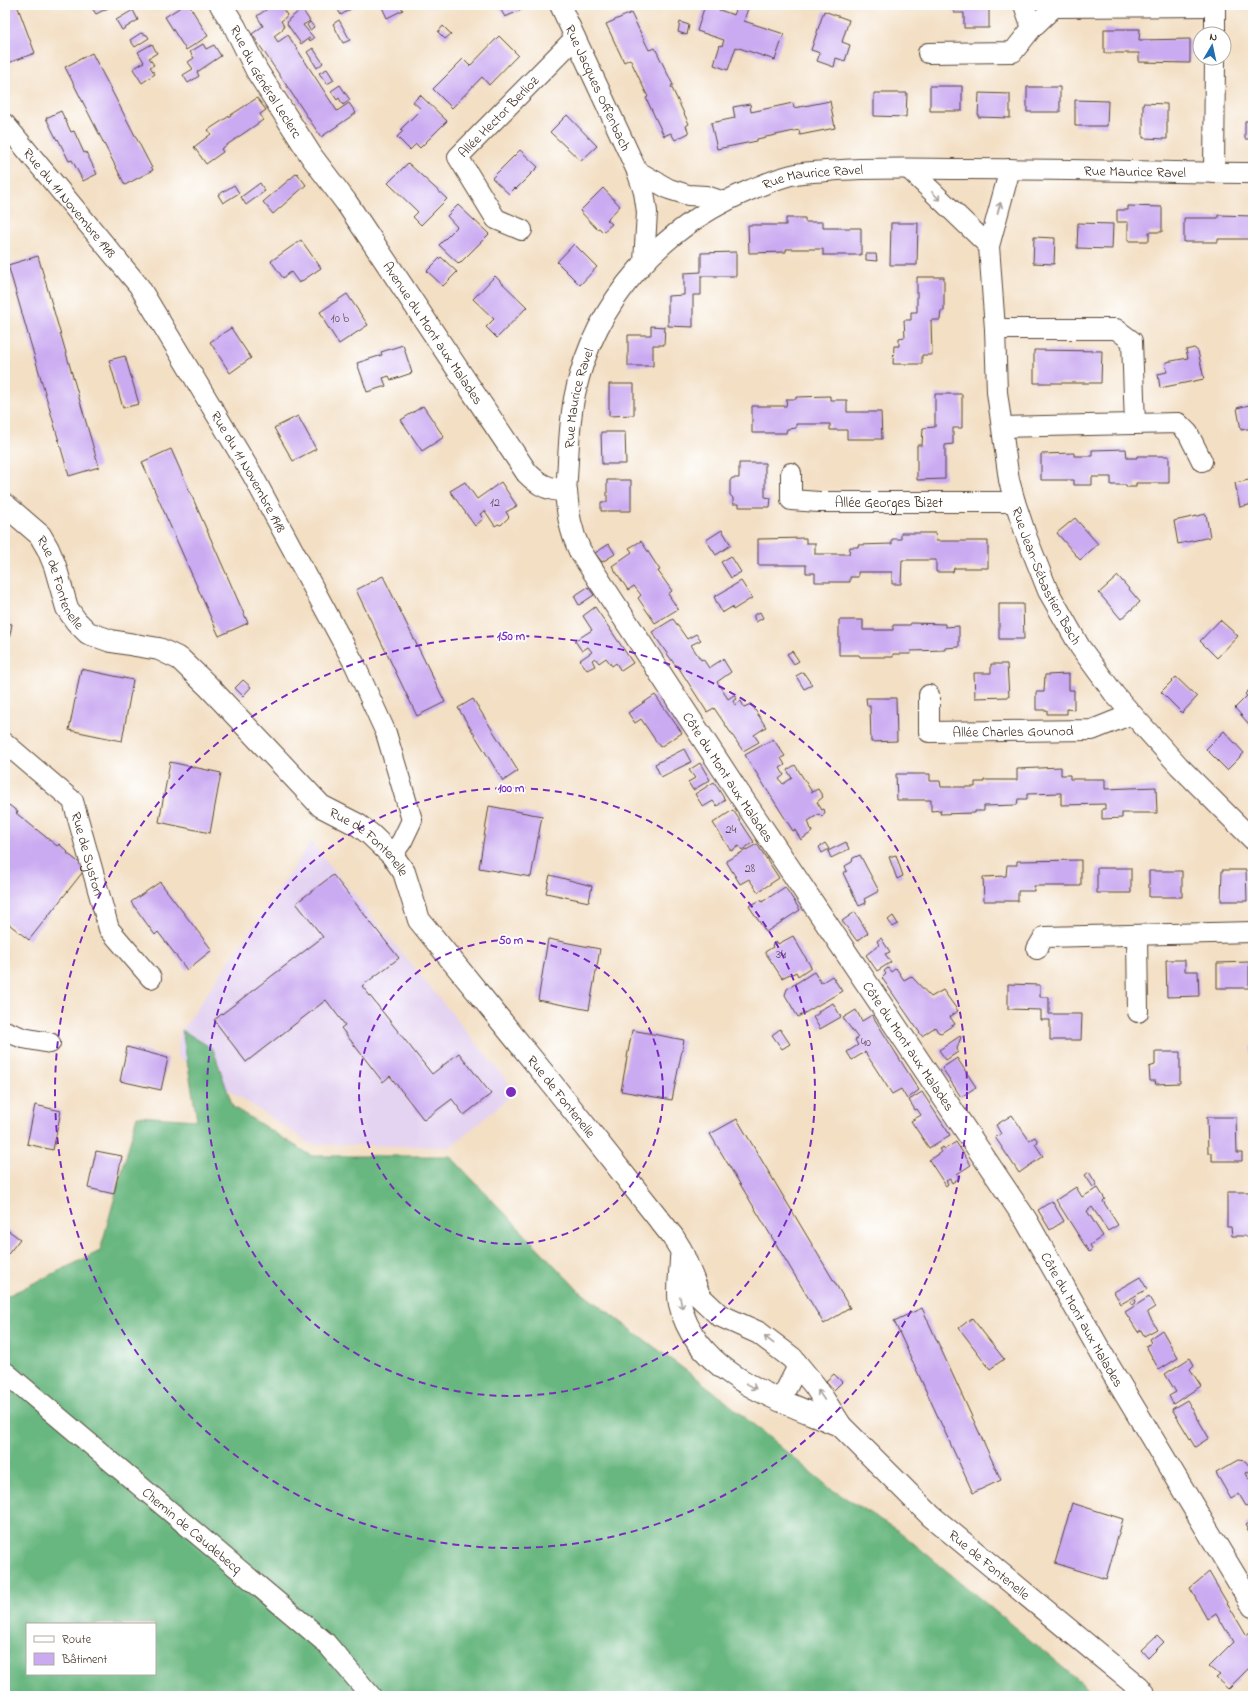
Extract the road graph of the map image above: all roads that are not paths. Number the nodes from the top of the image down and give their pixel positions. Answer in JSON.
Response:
{"nodes":[{"id":1,"x":221,"y":5,"type":"edge"},
{"id":2,"x":560,"y":5,"type":"edge"},
{"id":3,"x":1024,"y":5,"type":"edge"},
{"id":4,"x":1215,"y":6,"type":"edge"},
{"id":5,"x":1215,"y":26,"type":"edge"},
{"id":6,"x":1032,"y":28,"type":"junction"},
{"id":7,"x":575,"y":38,"type":"junction"},
{"id":8,"x":928,"y":53,"type":"dead end"},
{"id":9,"x":1215,"y":66,"type":"edge"},
{"id":10,"x":5,"y":124,"type":"edge"},
{"id":11,"x":312,"y":157,"type":"joint"},
{"id":12,"x":909,"y":169,"type":"junction"},
{"id":13,"x":1010,"y":169,"type":"junction"},
{"id":14,"x":637,"y":171,"type":"junction"},
{"id":15,"x":1214,"y":173,"type":"junction"},
{"id":16,"x":1253,"y":173,"type":"edge"},
{"id":17,"x":724,"y":202,"type":"junction"},
{"id":18,"x":522,"y":230,"type":"dead end"},
{"id":19,"x":989,"y":246,"type":"junction"},
{"id":20,"x":644,"y":262,"type":"junction"},
{"id":21,"x":995,"y":329,"type":"junction"},
{"id":22,"x":1135,"y":424,"type":"junction"},
{"id":23,"x":1003,"y":427,"type":"junction"},
{"id":24,"x":1202,"y":461,"type":"dead end"},
{"id":25,"x":791,"y":473,"type":"dead end"},
{"id":26,"x":566,"y":491,"type":"junction"},
{"id":27,"x":1015,"y":502,"type":"junction"},
{"id":28,"x":5,"y":505,"type":"edge"},
{"id":29,"x":929,"y":695,"type":"dead end"},
{"id":30,"x":1132,"y":714,"type":"junction"},
{"id":31,"x":5,"y":743,"type":"edge"},
{"id":32,"x":1253,"y":840,"type":"edge"},
{"id":33,"x":392,"y":855,"type":"junction"},
{"id":34,"x":1253,"y":932,"type":"edge"},
{"id":35,"x":1137,"y":935,"type":"junction"},
{"id":36,"x":1037,"y":949,"type":"dead end"},
{"id":37,"x":151,"y":978,"type":"dead end"},
{"id":38,"x":1138,"y":1012,"type":"dead end"},
{"id":39,"x":5,"y":1031,"type":"edge"},
{"id":40,"x":50,"y":1043,"type":"dead end"},
{"id":41,"x":682,"y":1250,"type":"junction"},
{"id":42,"x":798,"y":1366,"type":"junction"},
{"id":43,"x":5,"y":1372,"type":"edge"},
{"id":44,"x":780,"y":1401,"type":"junction"},
{"id":45,"x":841,"y":1426,"type":"junction"},
{"id":46,"x":1253,"y":1606,"type":"edge"},
{"id":47,"x":371,"y":1696,"type":"edge"},
{"id":48,"x":1144,"y":1696,"type":"edge"}],
"edges":[{"from":1,"to":11,"type":"street","name":"Rue du Général Leclerc"},
{"from":2,"to":7,"type":"street","name":"Rue Jacques Offenbach"},
{"from":3,"to":6,"type":"street"},
{"from":4,"to":5,"type":"street"},
{"from":4,"to":6,"type":"street"},
{"from":6,"to":8,"type":"street"},
{"from":7,"to":14,"type":"street","name":"Rue Jacques Offenbach"},
{"from":7,"to":18,"type":"street","name":"Allée Hector Berlioz"},
{"from":9,"to":15,"type":"street"},
{"from":10,"to":33,"type":"street","name":"Rue du 11 Novembre 1918"},
{"from":11,"to":26,"type":"street","name":"Avenue du Mont aux Malades"},
{"from":12,"to":13,"type":"street","name":"Rue Maurice Ravel"},
{"from":12,"to":17,"type":"street","name":"Rue Maurice Ravel"},
{"from":12,"to":19,"type":"street","one_way":true},
{"from":13,"to":15,"type":"street","name":"Rue Maurice Ravel"},
{"from":19,"to":13,"type":"street","name":"Rue Jean-Sébastien Bach","one_way":true},
{"from":14,"to":17,"type":"street"},
{"from":14,"to":20,"type":"street","name":"Rue Jacques Offenbach"},
{"from":15,"to":16,"type":"street","name":"Rue Maurice Ravel"},
{"from":17,"to":20,"type":"street","name":"Rue Maurice Ravel"},
{"from":19,"to":21,"type":"street","name":"Rue Jean-Sébastien Bach"},
{"from":20,"to":26,"type":"street","name":"Rue Maurice Ravel"},
{"from":21,"to":22,"type":"street"},
{"from":21,"to":23,"type":"street","name":"Rue Jean-Sébastien Bach"},
{"from":22,"to":23,"type":"street"},
{"from":22,"to":24,"type":"street"},
{"from":23,"to":27,"type":"street","name":"Rue Jean-Sébastien Bach"},
{"from":25,"to":27,"type":"street","name":"Allée Georges Bizet"},
{"from":26,"to":46,"type":"street","name":"Côte du Mont aux Malades"},
{"from":27,"to":30,"type":"street","name":"Rue Jean-Sébastien Bach"},
{"from":28,"to":33,"type":"street","name":"Rue de Fontenelle"},
{"from":29,"to":30,"type":"street","name":"Allée Charles Gounod"},
{"from":30,"to":32,"type":"street","name":"Rue Jean-Sébastien Bach"},
{"from":31,"to":37,"type":"street","name":"Rue de Syston"},
{"from":33,"to":41,"type":"street","name":"Rue de Fontenelle"},
{"from":34,"to":35,"type":"street"},
{"from":35,"to":36,"type":"street"},
{"from":35,"to":38,"type":"street"},
{"from":39,"to":40,"type":"street"},
{"from":42,"to":41,"type":"street","name":"Rue de Fontenelle","one_way":true},
{"from":41,"to":44,"type":"street","name":"Rue de Fontenelle","one_way":true},
{"from":42,"to":44,"type":"street"},
{"from":45,"to":42,"type":"street","name":"Rue de Fontenelle","one_way":true},
{"from":43,"to":47,"type":"street","name":"Chemin de Caudebecq"},
{"from":44,"to":45,"type":"street","name":"Rue de Fontenelle"},
{"from":45,"to":48,"type":"street","name":"Rue de Fontenelle"}]}
